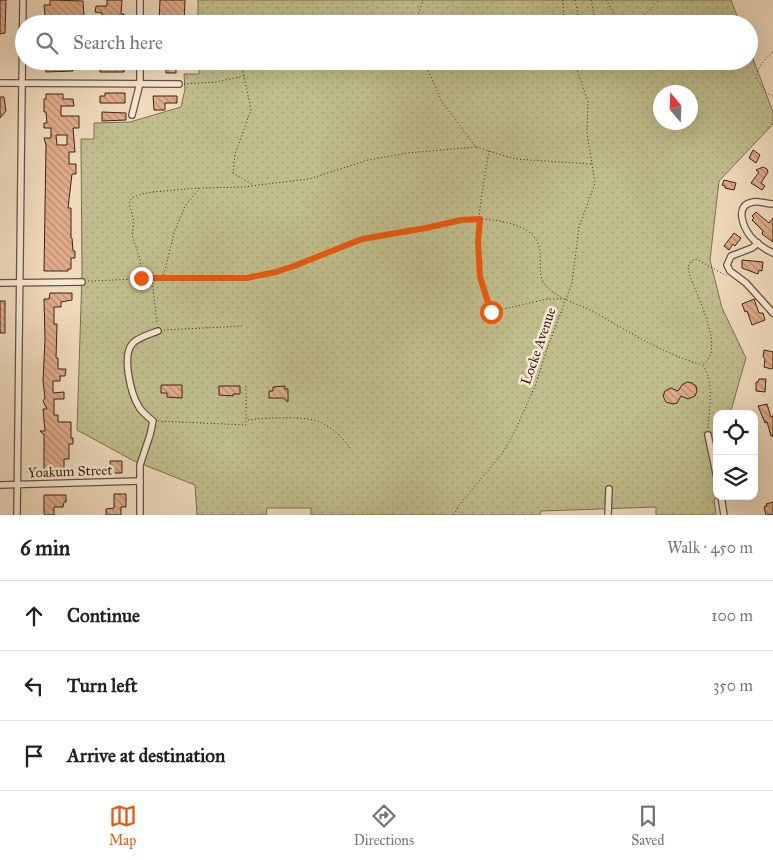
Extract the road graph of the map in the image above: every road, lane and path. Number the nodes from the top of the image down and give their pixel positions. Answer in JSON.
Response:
{"nodes":[{"id":1,"x":23,"y":0,"type":"edge"},
{"id":2,"x":140,"y":0,"type":"edge"},
{"id":3,"x":423,"y":0,"type":"edge"},
{"id":4,"x":563,"y":0,"type":"edge"},
{"id":5,"x":575,"y":0,"type":"edge"},
{"id":6,"x":591,"y":0,"type":"edge"},
{"id":7,"x":606,"y":0,"type":"edge"},
{"id":8,"x":659,"y":0,"type":"edge"},
{"id":9,"x":23,"y":15,"type":"edge"},
{"id":10,"x":140,"y":15,"type":"edge"},
{"id":11,"x":418,"y":15,"type":"edge"},
{"id":12,"x":564,"y":15,"type":"edge"},
{"id":13,"x":578,"y":15,"type":"edge"},
{"id":14,"x":594,"y":15,"type":"edge"},
{"id":15,"x":615,"y":15,"type":"edge"},
{"id":16,"x":644,"y":15,"type":"edge"},
{"id":17,"x":773,"y":52,"type":"edge"},
{"id":18,"x":758,"y":68,"type":"edge"},
{"id":19,"x":22,"y":70,"type":"edge"},
{"id":20,"x":140,"y":70,"type":"edge"},
{"id":21,"x":243,"y":70,"type":"edge"},
{"id":22,"x":428,"y":70,"type":"edge"},
{"id":23,"x":577,"y":70,"type":"edge"},
{"id":24,"x":757,"y":70,"type":"edge"},
{"id":25,"x":244,"y":76,"type":"junction"},
{"id":26,"x":0,"y":83,"type":"edge"},
{"id":27,"x":22,"y":83,"type":"junction"},
{"id":28,"x":140,"y":83,"type":"junction"},
{"id":29,"x":179,"y":84,"type":"joint"},
{"id":30,"x":773,"y":96,"type":"edge"},
{"id":31,"x":132,"y":115,"type":"dead end"},
{"id":32,"x":476,"y":148,"type":"junction"},
{"id":33,"x":489,"y":151,"type":"junction"},
{"id":34,"x":592,"y":164,"type":"junction"},
{"id":35,"x":254,"y":185,"type":"junction"},
{"id":36,"x":200,"y":188,"type":"junction"},
{"id":37,"x":773,"y":204,"type":"edge"},
{"id":38,"x":480,"y":219,"type":"junction"},
{"id":39,"x":758,"y":243,"type":"junction"},
{"id":40,"x":773,"y":253,"type":"edge"},
{"id":41,"x":737,"y":277,"type":"junction"},
{"id":42,"x":141,"y":278,"type":"junction"},
{"id":43,"x":152,"y":278,"type":"junction"},
{"id":44,"x":163,"y":278,"type":"junction"},
{"id":45,"x":82,"y":282,"type":"joint"},
{"id":46,"x":0,"y":283,"type":"edge"},
{"id":47,"x":19,"y":283,"type":"junction"},
{"id":48,"x":565,"y":299,"type":"junction"},
{"id":49,"x":773,"y":313,"type":"edge"},
{"id":50,"x":243,"y":326,"type":"dead end"},
{"id":51,"x":158,"y":332,"type":"junction"},
{"id":52,"x":702,"y":365,"type":"junction"},
{"id":53,"x":246,"y":386,"type":"dead end"},
{"id":54,"x":152,"y":421,"type":"junction"},
{"id":55,"x":246,"y":421,"type":"junction"},
{"id":56,"x":708,"y":435,"type":"joint"},
{"id":57,"x":351,"y":449,"type":"dead end"},
{"id":58,"x":713,"y":459,"type":"edge"},
{"id":59,"x":140,"y":481,"type":"junction"},
{"id":60,"x":0,"y":485,"type":"edge"},
{"id":61,"x":17,"y":486,"type":"junction"},
{"id":62,"x":609,"y":489,"type":"dead end"},
{"id":63,"x":722,"y":500,"type":"edge"},
{"id":64,"x":17,"y":515,"type":"edge"},
{"id":65,"x":140,"y":515,"type":"edge"},
{"id":66,"x":454,"y":515,"type":"edge"},
{"id":67,"x":608,"y":515,"type":"edge"},
{"id":68,"x":724,"y":515,"type":"edge"}],
"edges":[{"from":1,"to":9,"type":"street"},
{"from":2,"to":10,"type":"street"},
{"from":3,"to":11,"type":"path"},
{"from":4,"to":12,"type":"path"},
{"from":5,"to":13,"type":"path"},
{"from":6,"to":14,"type":"path"},
{"from":7,"to":15,"type":"path"},
{"from":8,"to":16,"type":"path"},
{"from":17,"to":18,"type":"path"},
{"from":19,"to":27,"type":"street"},
{"from":20,"to":28,"type":"street"},
{"from":21,"to":25,"type":"path"},
{"from":22,"to":32,"type":"path"},
{"from":23,"to":34,"type":"path","name":"Locke Avenue"},
{"from":24,"to":30,"type":"path"},
{"from":25,"to":29,"type":"path"},
{"from":25,"to":35,"type":"path"},
{"from":26,"to":27,"type":"street"},
{"from":27,"to":28,"type":"street"},
{"from":27,"to":47,"type":"street"},
{"from":28,"to":29,"type":"street"},
{"from":28,"to":31,"type":"street"},
{"from":32,"to":33,"type":"path"},
{"from":32,"to":35,"type":"path"},
{"from":33,"to":34,"type":"path"},
{"from":33,"to":38,"type":"path"},
{"from":34,"to":48,"type":"path","name":"Locke Avenue"},
{"from":35,"to":36,"type":"path"},
{"from":36,"to":42,"type":"path"},
{"from":36,"to":44,"type":"path"},
{"from":37,"to":39,"type":"street"},
{"from":38,"to":44,"type":"path"},
{"from":38,"to":48,"type":"path"},
{"from":38,"to":48,"type":"path"},
{"from":39,"to":40,"type":"street"},
{"from":39,"to":41,"type":"street"},
{"from":41,"to":49,"type":"street"},
{"from":41,"to":52,"type":"path"},
{"from":42,"to":43,"type":"path"},
{"from":42,"to":45,"type":"path"},
{"from":43,"to":44,"type":"path"},
{"from":43,"to":51,"type":"path"},
{"from":45,"to":47,"type":"street"},
{"from":46,"to":47,"type":"street"},
{"from":47,"to":61,"type":"street"},
{"from":48,"to":52,"type":"path"},
{"from":48,"to":66,"type":"path","name":"Locke Avenue"},
{"from":50,"to":51,"type":"path"},
{"from":51,"to":54,"type":"street"},
{"from":52,"to":56,"type":"path"},
{"from":53,"to":55,"type":"path"},
{"from":54,"to":55,"type":"path"},
{"from":54,"to":59,"type":"street"},
{"from":55,"to":57,"type":"path"},
{"from":56,"to":58,"type":"street"},
{"from":59,"to":61,"type":"street","name":"Yoakum Street"},
{"from":59,"to":65,"type":"street"},
{"from":60,"to":61,"type":"street","name":"Yoakum Street"},
{"from":61,"to":64,"type":"street"},
{"from":62,"to":67,"type":"street"},
{"from":63,"to":68,"type":"street"}]}
